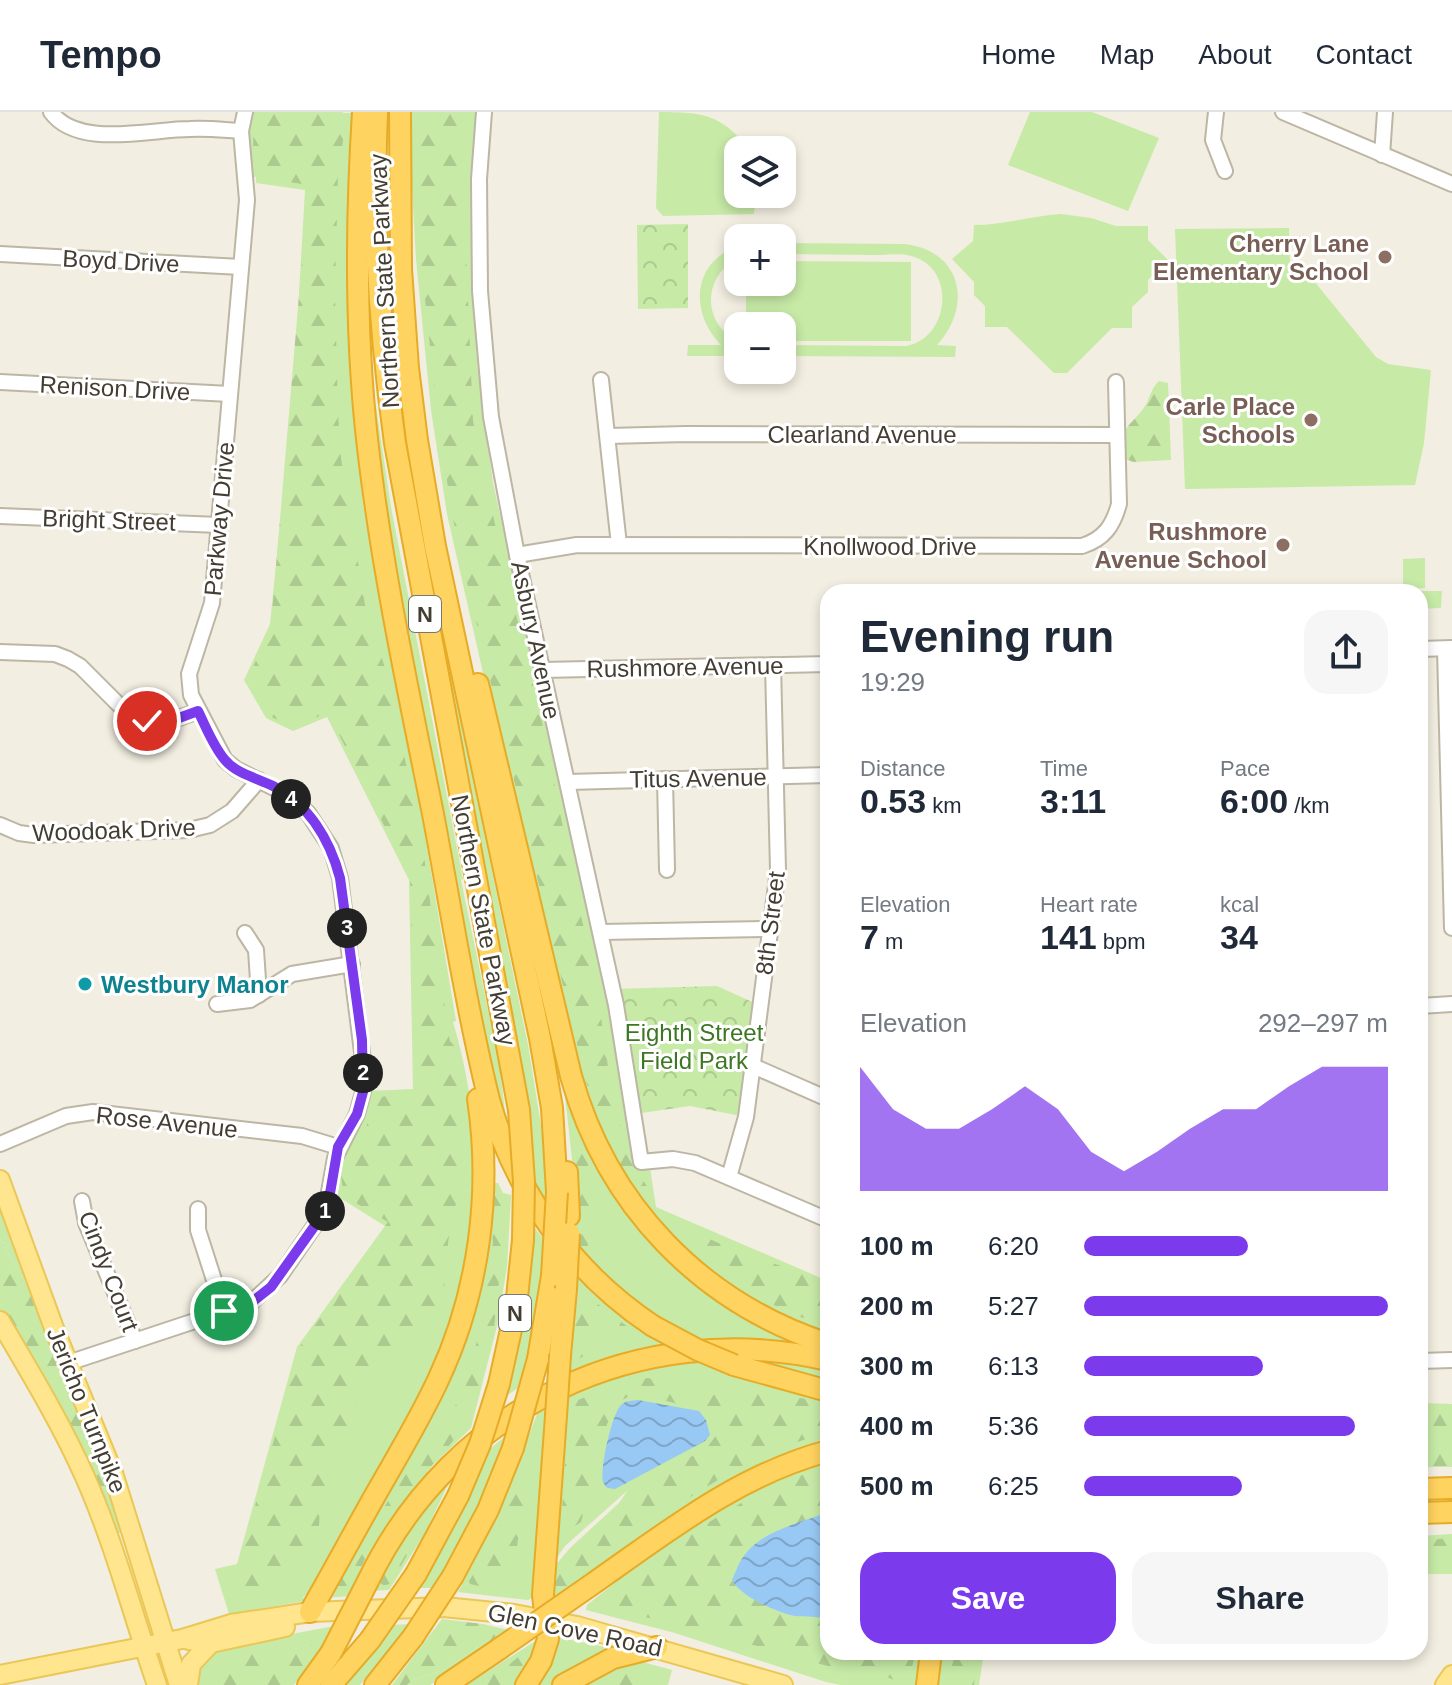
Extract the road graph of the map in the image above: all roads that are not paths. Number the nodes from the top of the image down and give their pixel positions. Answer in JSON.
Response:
{"nodes":[{"id":1,"x":51,"y":112,"type":"edge"},
{"id":2,"x":245,"y":112,"type":"edge"},
{"id":3,"x":363,"y":112,"type":"edge"},
{"id":4,"x":377,"y":112,"type":"edge"},
{"id":5,"x":400,"y":112,"type":"edge"},
{"id":6,"x":484,"y":112,"type":"edge"},
{"id":7,"x":1216,"y":112,"type":"edge"},
{"id":8,"x":1283,"y":112,"type":"edge"},
{"id":9,"x":1385,"y":112,"type":"edge"},
{"id":10,"x":241,"y":131,"type":"junction"},
{"id":11,"x":1382,"y":155,"type":"junction"},
{"id":12,"x":1225,"y":171,"type":"dead end"},
{"id":13,"x":1452,"y":184,"type":"edge"},
{"id":14,"x":0,"y":254,"type":"edge"},
{"id":15,"x":241,"y":267,"type":"junction"},
{"id":16,"x":601,"y":380,"type":"dead end"},
{"id":17,"x":0,"y":382,"type":"edge"},
{"id":18,"x":1116,"y":382,"type":"dead end"},
{"id":19,"x":230,"y":394,"type":"junction"},
{"id":20,"x":1117,"y":435,"type":"junction"},
{"id":21,"x":608,"y":436,"type":"junction"},
{"id":22,"x":417,"y":440,"type":"junction"},
{"id":23,"x":0,"y":516,"type":"edge"},
{"id":24,"x":219,"y":525,"type":"junction"},
{"id":25,"x":619,"y":545,"type":"junction"},
{"id":26,"x":517,"y":555,"type":"junction"},
{"id":27,"x":1448,"y":648,"type":"edge"},
{"id":28,"x":1428,"y":649,"type":"edge"},
{"id":29,"x":0,"y":652,"type":"edge"},
{"id":30,"x":820,"y":664,"type":"edge"},
{"id":31,"x":773,"y":665,"type":"junction"},
{"id":32,"x":542,"y":670,"type":"junction"},
{"id":33,"x":198,"y":711,"type":"junction"},
{"id":34,"x":820,"y":775,"type":"edge"},
{"id":35,"x":776,"y":776,"type":"junction"},
{"id":36,"x":665,"y":779,"type":"junction"},
{"id":37,"x":259,"y":780,"type":"junction"},
{"id":38,"x":568,"y":782,"type":"junction"},
{"id":39,"x":0,"y":825,"type":"edge"},
{"id":40,"x":667,"y":870,"type":"dead end"},
{"id":41,"x":451,"y":909,"type":"junction"},
{"id":42,"x":1452,"y":928,"type":"edge"},
{"id":43,"x":770,"y":929,"type":"junction"},
{"id":44,"x":601,"y":932,"type":"junction"},
{"id":45,"x":245,"y":933,"type":"dead end"},
{"id":46,"x":352,"y":964,"type":"junction"},
{"id":47,"x":259,"y":995,"type":"junction"},
{"id":48,"x":217,"y":1004,"type":"dead end"},
{"id":49,"x":1452,"y":1004,"type":"edge"},
{"id":50,"x":1428,"y":1006,"type":"edge"},
{"id":51,"x":753,"y":1066,"type":"junction"},
{"id":52,"x":820,"y":1095,"type":"edge"},
{"id":53,"x":552,"y":1108,"type":"junction"},
{"id":54,"x":0,"y":1144,"type":"edge"},
{"id":55,"x":338,"y":1147,"type":"junction"},
{"id":56,"x":729,"y":1177,"type":"junction"},
{"id":57,"x":0,"y":1180,"type":"edge"},
{"id":58,"x":82,"y":1201,"type":"dead end"},
{"id":59,"x":198,"y":1209,"type":"dead end"},
{"id":60,"x":820,"y":1217,"type":"edge"},
{"id":61,"x":559,"y":1282,"type":"junction"},
{"id":62,"x":224,"y":1311,"type":"junction"},
{"id":63,"x":0,"y":1321,"type":"edge"},
{"id":64,"x":135,"y":1341,"type":"junction"},
{"id":65,"x":820,"y":1341,"type":"edge"},
{"id":66,"x":820,"y":1359,"type":"edge"},
{"id":67,"x":1452,"y":1360,"type":"edge"},
{"id":68,"x":1428,"y":1361,"type":"edge"},
{"id":69,"x":68,"y":1363,"type":"junction"},
{"id":70,"x":820,"y":1389,"type":"edge"},
{"id":71,"x":820,"y":1454,"type":"edge"},
{"id":72,"x":1452,"y":1488,"type":"edge"},
{"id":73,"x":1428,"y":1489,"type":"edge"},
{"id":74,"x":1452,"y":1512,"type":"edge"},
{"id":75,"x":1428,"y":1513,"type":"edge"},
{"id":76,"x":361,"y":1611,"type":"junction"},
{"id":77,"x":310,"y":1612,"type":"junction"},
{"id":78,"x":546,"y":1619,"type":"junction"},
{"id":79,"x":174,"y":1641,"type":"junction"},
{"id":80,"x":211,"y":1643,"type":"junction"},
{"id":81,"x":145,"y":1646,"type":"junction"},
{"id":82,"x":657,"y":1647,"type":"junction"},
{"id":83,"x":930,"y":1660,"type":"edge"},
{"id":84,"x":0,"y":1675,"type":"edge"},
{"id":85,"x":1452,"y":1675,"type":"edge"},
{"id":86,"x":157,"y":1685,"type":"edge"},
{"id":87,"x":179,"y":1685,"type":"edge"},
{"id":88,"x":188,"y":1685,"type":"edge"},
{"id":89,"x":308,"y":1685,"type":"edge"},
{"id":90,"x":331,"y":1685,"type":"edge"},
{"id":91,"x":375,"y":1685,"type":"edge"},
{"id":92,"x":446,"y":1685,"type":"edge"},
{"id":93,"x":526,"y":1685,"type":"edge"},
{"id":94,"x":563,"y":1685,"type":"edge"},
{"id":95,"x":783,"y":1685,"type":"edge"},
{"id":96,"x":927,"y":1685,"type":"edge"},
{"id":97,"x":1445,"y":1685,"type":"edge"}],
"edges":[{"from":1,"to":10,"type":"street"},
{"from":2,"to":10,"type":"street","name":"Parkway Drive"},
{"from":3,"to":41,"type":"highway"},
{"from":4,"to":90,"type":"highway","name":"Northern State Parkway","number":"N","bridge":true},
{"from":5,"to":22,"type":"highway","name":"Northern State Parkway","number":"N"},
{"from":6,"to":26,"type":"street","name":"Asbury Avenue"},
{"from":7,"to":12,"type":"street"},
{"from":8,"to":11,"type":"street"},
{"from":9,"to":11,"type":"street"},
{"from":10,"to":15,"type":"street","name":"Parkway Drive"},
{"from":11,"to":13,"type":"street"},
{"from":14,"to":15,"type":"street","name":"Boyd Drive"},
{"from":15,"to":19,"type":"street","name":"Parkway Drive"},
{"from":16,"to":21,"type":"street"},
{"from":17,"to":19,"type":"street","name":"Renison Drive"},
{"from":18,"to":20,"type":"street","name":"Knollwood Drive"},
{"from":19,"to":24,"type":"street","name":"Parkway Drive"},
{"from":20,"to":21,"type":"street","name":"Clearland Avenue"},
{"from":20,"to":25,"type":"street","name":"Knollwood Drive"},
{"from":21,"to":25,"type":"street"},
{"from":22,"to":53,"type":"highway","name":"Northern State Parkway","number":"N"},
{"from":22,"to":65,"type":"highway"},
{"from":23,"to":24,"type":"street","name":"Bright Street"},
{"from":24,"to":33,"type":"street","name":"Parkway Drive"},
{"from":25,"to":26,"type":"street","name":"Knollwood Drive"},
{"from":26,"to":32,"type":"street","name":"Asbury Avenue"},
{"from":27,"to":28,"type":"street"},
{"from":27,"to":42,"type":"street"},
{"from":29,"to":33,"type":"street"},
{"from":30,"to":31,"type":"street","name":"Rushmore Avenue"},
{"from":31,"to":32,"type":"street","name":"Rushmore Avenue"},
{"from":31,"to":35,"type":"street","name":"8th Street"},
{"from":32,"to":38,"type":"street","name":"Asbury Avenue"},
{"from":33,"to":37,"type":"street","name":"Parkway Drive"},
{"from":34,"to":35,"type":"street","name":"Titus Avenue"},
{"from":35,"to":36,"type":"street","name":"Titus Avenue"},
{"from":35,"to":43,"type":"street","name":"8th Street"},
{"from":36,"to":38,"type":"street","name":"Titus Avenue"},
{"from":36,"to":40,"type":"street"},
{"from":37,"to":39,"type":"street","name":"Woodoak Drive"},
{"from":37,"to":46,"type":"street","name":"Parkway Drive"},
{"from":38,"to":44,"type":"street","name":"Asbury Avenue"},
{"from":41,"to":70,"type":"highway","bridge":true},
{"from":41,"to":77,"type":"highway"},
{"from":43,"to":44,"type":"street"},
{"from":43,"to":51,"type":"street","name":"8th Street"},
{"from":44,"to":56,"type":"street","name":"Asbury Avenue"},
{"from":45,"to":47,"type":"street"},
{"from":46,"to":47,"type":"street"},
{"from":46,"to":55,"type":"street","name":"Parkway Drive"},
{"from":47,"to":48,"type":"street"},
{"from":49,"to":50,"type":"street"},
{"from":51,"to":52,"type":"street"},
{"from":51,"to":56,"type":"street","name":"8th Street"},
{"from":53,"to":61,"type":"highway","name":"Northern State Parkway","number":"N","bridge":true},
{"from":53,"to":61,"type":"highway","bridge":true},
{"from":54,"to":55,"type":"street","name":"Rose Avenue"},
{"from":55,"to":62,"type":"street","name":"Parkway Drive"},
{"from":56,"to":60,"type":"street"},
{"from":57,"to":69,"type":"main road","name":"Jericho Turnpike"},
{"from":58,"to":64,"type":"street","name":"Cindy Court"},
{"from":59,"to":62,"type":"street"},
{"from":61,"to":78,"type":"highway","bridge":true},
{"from":61,"to":91,"type":"highway","name":"Northern State Parkway","number":"N","bridge":true},
{"from":62,"to":64,"type":"street","name":"Parkway Drive"},
{"from":63,"to":81,"type":"main road","name":"Jericho Turnpike"},
{"from":64,"to":69,"type":"street","name":"Parkway Drive"},
{"from":66,"to":89,"type":"highway","bridge":true},
{"from":67,"to":68,"type":"street"},
{"from":69,"to":79,"type":"main road","name":"Jericho Turnpike"},
{"from":71,"to":92,"type":"highway","bridge":true},
{"from":72,"to":73,"type":"highway"},
{"from":74,"to":75,"type":"highway"},
{"from":76,"to":77,"type":"main road","name":"Glen Cove Road"},
{"from":76,"to":78,"type":"main road","name":"Glen Cove Road"},
{"from":76,"to":80,"type":"main road","name":"Glen Cove Road"},
{"from":77,"to":79,"type":"main road","name":"Glen Cove Road"},
{"from":78,"to":82,"type":"main road","name":"Glen Cove Road"},
{"from":78,"to":93,"type":"highway"},
{"from":79,"to":80,"type":"main road","name":"Glen Cove Road"},
{"from":79,"to":81,"type":"main road","name":"Glen Cove Road"},
{"from":79,"to":87,"type":"main road","name":"Jericho Turnpike"},
{"from":80,"to":88,"type":"main road"},
{"from":81,"to":84,"type":"main road","name":"Glen Cove Road"},
{"from":81,"to":86,"type":"main road","name":"Jericho Turnpike"},
{"from":82,"to":94,"type":"highway"},
{"from":82,"to":95,"type":"main road","name":"Glen Cove Road"},
{"from":83,"to":96,"type":"highway"},
{"from":85,"to":97,"type":"main road"}]}
